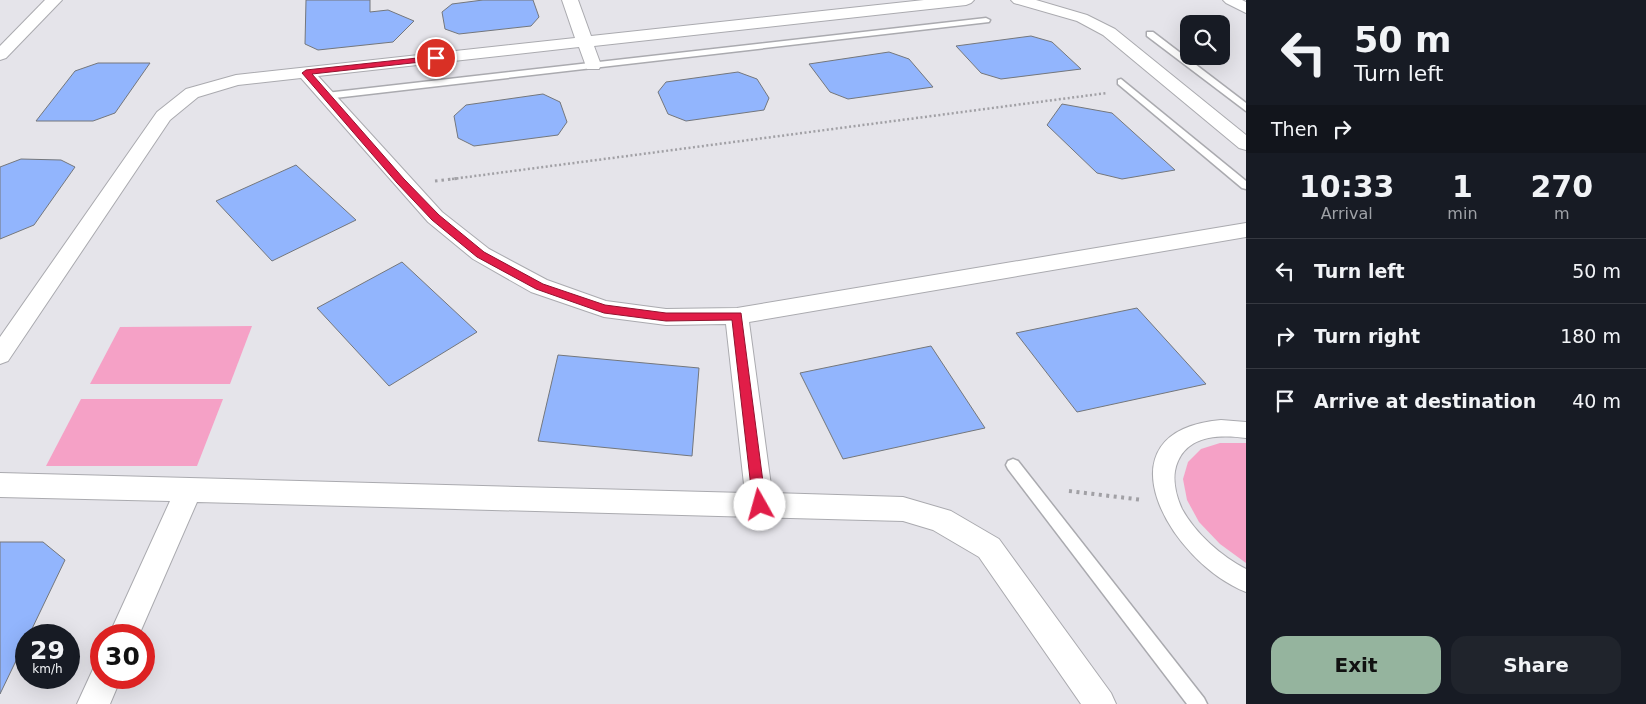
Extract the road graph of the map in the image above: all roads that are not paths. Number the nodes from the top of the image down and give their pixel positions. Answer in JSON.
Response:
{"nodes":[{"id":1,"x":54,"y":0,"type":"edge"},
{"id":2,"x":570,"y":0,"type":"edge"},
{"id":3,"x":966,"y":0,"type":"edge"},
{"id":4,"x":1019,"y":0,"type":"edge"},
{"id":5,"x":1230,"y":0,"type":"edge"},
{"id":6,"x":1246,"y":8,"type":"edge"},
{"id":7,"x":986,"y":20,"type":"dead end"},
{"id":8,"x":1150,"y":34,"type":"dead end"},
{"id":9,"x":585,"y":42,"type":"junction"},
{"id":10,"x":0,"y":55,"type":"edge"},
{"id":11,"x":593,"y":65,"type":"junction"},
{"id":12,"x":306,"y":73,"type":"junction"},
{"id":13,"x":1121,"y":82,"type":"dead end"},
{"id":14,"x":326,"y":96,"type":"junction"},
{"id":15,"x":1246,"y":108,"type":"edge"},
{"id":16,"x":1246,"y":144,"type":"edge"},
{"id":17,"x":1246,"y":186,"type":"edge"},
{"id":18,"x":1246,"y":230,"type":"edge"},
{"id":19,"x":737,"y":316,"type":"junction"},
{"id":20,"x":0,"y":355,"type":"edge"},
{"id":21,"x":1246,"y":430,"type":"edge"},
{"id":22,"x":1013,"y":465,"type":"dead end"},
{"id":23,"x":0,"y":485,"type":"edge"},
{"id":24,"x":189,"y":490,"type":"junction"},
{"id":25,"x":760,"y":505,"type":"junction"},
{"id":26,"x":1246,"y":581,"type":"edge"},
{"id":27,"x":129,"y":624,"type":"edge"},
{"id":28,"x":100,"y":689,"type":"edge"},
{"id":29,"x":93,"y":704,"type":"edge"},
{"id":30,"x":1100,"y":704,"type":"edge"},
{"id":31,"x":1198,"y":704,"type":"edge"}],
"edges":[{"from":1,"to":10,"type":"street"},
{"from":2,"to":9,"type":"street"},
{"from":3,"to":9,"type":"street"},
{"from":4,"to":16,"type":"street"},
{"from":5,"to":6,"type":"street"},
{"from":7,"to":11,"type":"lane"},
{"from":8,"to":15,"type":"lane"},
{"from":9,"to":11,"type":"street"},
{"from":9,"to":12,"type":"street"},
{"from":11,"to":14,"type":"lane"},
{"from":12,"to":14,"type":"street"},
{"from":12,"to":20,"type":"street"},
{"from":13,"to":17,"type":"lane"},
{"from":14,"to":19,"type":"street"},
{"from":18,"to":19,"type":"street"},
{"from":19,"to":25,"type":"street"},
{"from":21,"to":26,"type":"street"},
{"from":22,"to":31,"type":"lane"},
{"from":23,"to":24,"type":"street"},
{"from":24,"to":25,"type":"street"},
{"from":24,"to":27,"type":"street"},
{"from":25,"to":30,"type":"street"},
{"from":28,"to":29,"type":"street"}]}
